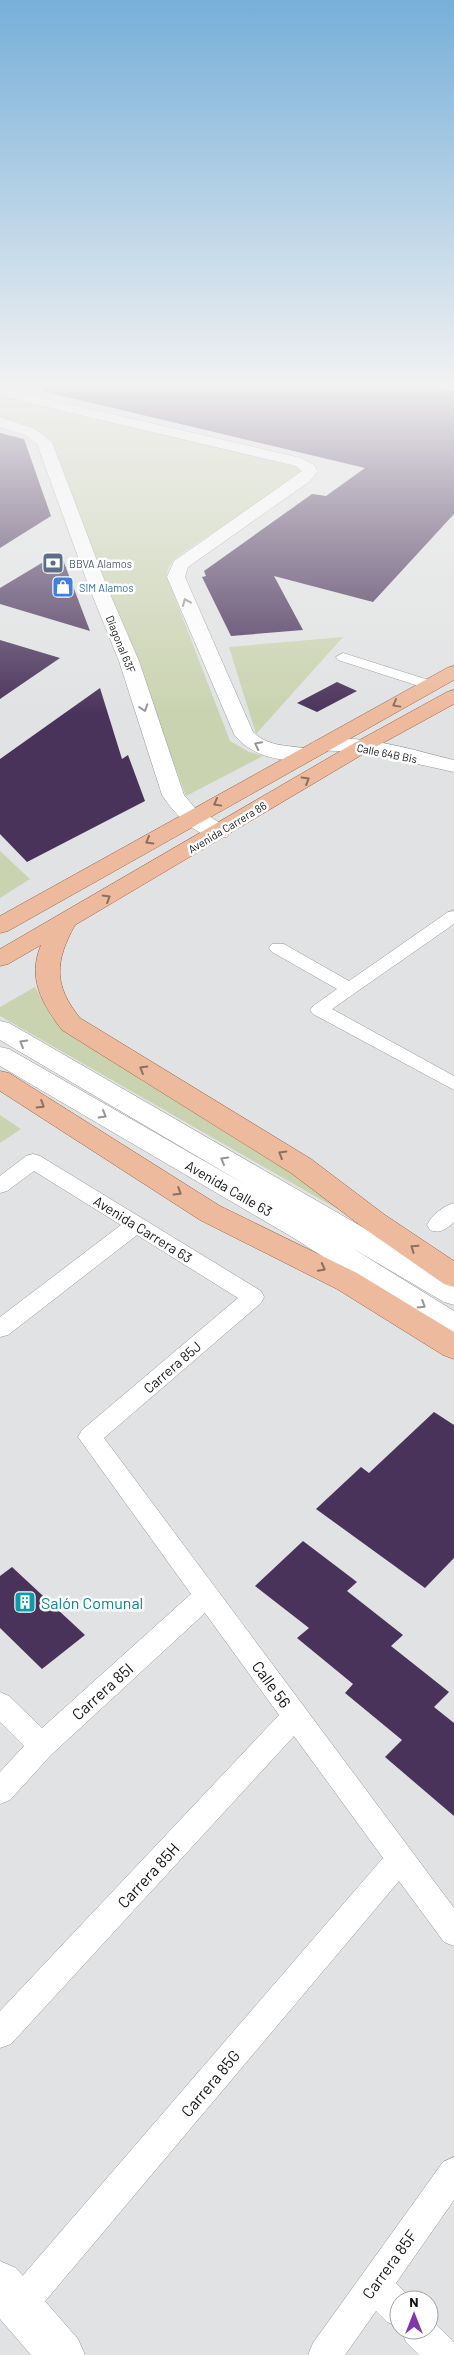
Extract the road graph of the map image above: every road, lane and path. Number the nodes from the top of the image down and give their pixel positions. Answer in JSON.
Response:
{"nodes":[{"id":1,"x":63,"y":494,"type":"edge"},
{"id":2,"x":281,"y":494,"type":"edge"},
{"id":3,"x":343,"y":658,"type":"dead end"},
{"id":4,"x":454,"y":672,"type":"edge"},
{"id":5,"x":430,"y":685,"type":"junction"},
{"id":6,"x":454,"y":696,"type":"edge"},
{"id":7,"x":363,"y":746,"type":"junction"},
{"id":8,"x":313,"y":750,"type":"junction"},
{"id":9,"x":454,"y":766,"type":"edge"},
{"id":10,"x":191,"y":817,"type":"junction"},
{"id":11,"x":219,"y":832,"type":"junction"},
{"id":12,"x":454,"y":916,"type":"edge"},
{"id":13,"x":65,"y":922,"type":"junction"},
{"id":14,"x":0,"y":926,"type":"edge"},
{"id":15,"x":278,"y":948,"type":"dead end"},
{"id":16,"x":0,"y":959,"type":"edge"},
{"id":17,"x":350,"y":989,"type":"junction"},
{"id":18,"x":0,"y":1029,"type":"edge"},
{"id":19,"x":0,"y":1055,"type":"edge"},
{"id":20,"x":0,"y":1079,"type":"edge"},
{"id":21,"x":454,"y":1084,"type":"edge"},
{"id":22,"x":0,"y":1186,"type":"edge"},
{"id":23,"x":454,"y":1210,"type":"edge"},
{"id":24,"x":136,"y":1225,"type":"junction"},
{"id":25,"x":437,"y":1225,"type":"dead end"},
{"id":26,"x":317,"y":1226,"type":"junction"},
{"id":27,"x":454,"y":1276,"type":"edge"},
{"id":28,"x":454,"y":1294,"type":"edge"},
{"id":29,"x":253,"y":1297,"type":"joint"},
{"id":30,"x":454,"y":1326,"type":"edge"},
{"id":31,"x":0,"y":1329,"type":"edge"},
{"id":32,"x":454,"y":1347,"type":"edge"},
{"id":33,"x":90,"y":1437,"type":"joint"},
{"id":34,"x":207,"y":1595,"type":"junction"},
{"id":35,"x":0,"y":1704,"type":"edge"},
{"id":36,"x":296,"y":1716,"type":"junction"},
{"id":37,"x":42,"y":1746,"type":"junction"},
{"id":38,"x":0,"y":1791,"type":"edge"},
{"id":39,"x":400,"y":1859,"type":"junction"},
{"id":40,"x":454,"y":1932,"type":"edge"},
{"id":41,"x":0,"y":2033,"type":"edge"},
{"id":42,"x":454,"y":2173,"type":"edge"},
{"id":43,"x":374,"y":2285,"type":"junction"},
{"id":44,"x":10,"y":2295,"type":"edge"},
{"id":45,"x":389,"y":2300,"type":"edge"},
{"id":46,"x":428,"y":2340,"type":"edge"},
{"id":47,"x":62,"y":2355,"type":"edge"},
{"id":48,"x":325,"y":2355,"type":"edge"},
{"id":49,"x":443,"y":2355,"type":"edge"}],
"edges":[{"from":1,"to":10,"type":"street","name":"Diagonal 63F","one_way":true},
{"from":8,"to":2,"type":"street","one_way":true},
{"from":3,"to":5,"type":"street"},
{"from":4,"to":5,"type":"main road","name":"Avenida Carrera 86"},
{"from":5,"to":8,"type":"main road","name":"Avenida Carrera 86","one_way":true},
{"from":6,"to":7,"type":"main road","name":"Avenida Carrera 86"},
{"from":7,"to":8,"type":"street","name":"Calle 64B Bis"},
{"from":7,"to":9,"type":"street","name":"Calle 64B Bis"},
{"from":11,"to":7,"type":"main road","name":"Avenida Carrera 86","one_way":true},
{"from":8,"to":10,"type":"main road","name":"Avenida Carrera 86","one_way":true},
{"from":10,"to":11,"type":"street","name":"Diagonal 63F"},
{"from":10,"to":14,"type":"main road","name":"Avenida Carrera 86","one_way":true},
{"from":13,"to":11,"type":"main road","name":"Avenida Carrera 86","one_way":true},
{"from":12,"to":17,"type":"street"},
{"from":13,"to":16,"type":"main road","name":"Avenida Carrera 86"},
{"from":27,"to":13,"type":"main road","one_way":true},
{"from":15,"to":17,"type":"street"},
{"from":17,"to":21,"type":"street"},
{"from":26,"to":18,"type":"street","name":"Avenida Calle 63","one_way":true},
{"from":19,"to":26,"type":"street","name":"Avenida Calle 63","one_way":true},
{"from":20,"to":32,"type":"main road","one_way":true},
{"from":22,"to":24,"type":"street","name":"Avenida Carrera 63"},
{"from":23,"to":25,"type":"street"},
{"from":24,"to":29,"type":"street","name":"Avenida Carrera 63"},
{"from":24,"to":31,"type":"street"},
{"from":26,"to":28,"type":"street","name":"Avenida Calle 63"},
{"from":26,"to":30,"type":"street","name":"Avenida Calle 63","one_way":true},
{"from":29,"to":33,"type":"street","name":"Carrera 85J"},
{"from":33,"to":34,"type":"street","name":"Calle 56"},
{"from":34,"to":36,"type":"street","name":"Calle 56"},
{"from":34,"to":37,"type":"street","name":"Carrera 85I"},
{"from":35,"to":37,"type":"street"},
{"from":36,"to":39,"type":"street","name":"Calle 56"},
{"from":36,"to":41,"type":"street","name":"Carrera 85H"},
{"from":37,"to":38,"type":"street","name":"Carrera 85I"},
{"from":39,"to":40,"type":"street","name":"Calle 56"},
{"from":39,"to":44,"type":"street","name":"Carrera 85G"},
{"from":42,"to":43,"type":"street","name":"Carrera 85F"},
{"from":43,"to":45,"type":"street"},
{"from":43,"to":48,"type":"street","name":"Carrera 85F"},
{"from":44,"to":47,"type":"street"},
{"from":46,"to":49,"type":"street"}]}
